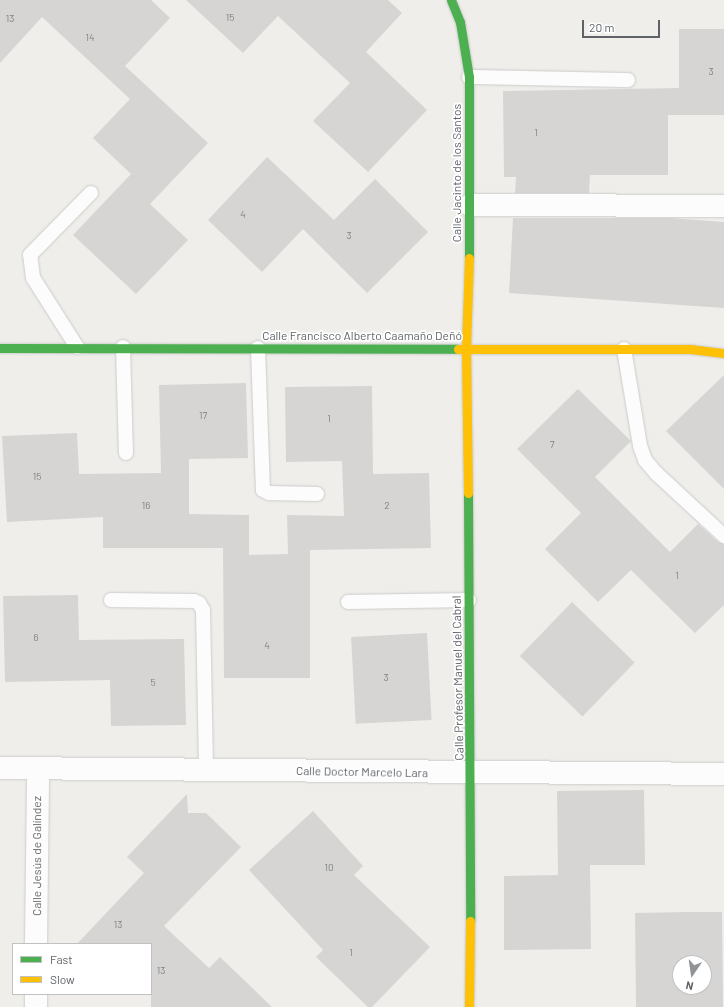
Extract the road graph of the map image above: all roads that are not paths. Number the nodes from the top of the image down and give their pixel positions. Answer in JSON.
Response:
{"nodes":[{"id":1,"x":451,"y":0,"type":"edge"},
{"id":2,"x":470,"y":77,"type":"junction"},
{"id":3,"x":628,"y":80,"type":"dead end"},
{"id":4,"x":91,"y":193,"type":"dead end"},
{"id":5,"x":470,"y":205,"type":"junction"},
{"id":6,"x":724,"y":206,"type":"edge"},
{"id":7,"x":77,"y":347,"type":"junction"},
{"id":8,"x":123,"y":347,"type":"junction"},
{"id":9,"x":0,"y":348,"type":"edge"},
{"id":10,"x":258,"y":348,"type":"junction"},
{"id":11,"x":466,"y":348,"type":"junction"},
{"id":12,"x":624,"y":349,"type":"junction"},
{"id":13,"x":724,"y":353,"type":"edge"},
{"id":14,"x":126,"y":453,"type":"dead end"},
{"id":15,"x":317,"y":494,"type":"dead end"},
{"id":16,"x":724,"y":536,"type":"edge"},
{"id":17,"x":111,"y":600,"type":"dead end"},
{"id":18,"x":469,"y":600,"type":"junction"},
{"id":19,"x":348,"y":602,"type":"dead end"},
{"id":20,"x":0,"y":768,"type":"edge"},
{"id":21,"x":38,"y":768,"type":"junction"},
{"id":22,"x":206,"y":770,"type":"junction"},
{"id":23,"x":471,"y":774,"type":"junction"},
{"id":24,"x":724,"y":774,"type":"edge"},
{"id":25,"x":36,"y":943,"type":"edge"},
{"id":26,"x":36,"y":995,"type":"edge"},
{"id":27,"x":36,"y":1007,"type":"edge"},
{"id":28,"x":469,"y":1007,"type":"edge"}],
"edges":[{"from":1,"to":2,"type":"street","name":"Calle Jacinto de los Santos"},
{"from":2,"to":3,"type":"lane"},
{"from":2,"to":5,"type":"street","name":"Calle Jacinto de los Santos"},
{"from":4,"to":7,"type":"lane"},
{"from":5,"to":6,"type":"street"},
{"from":5,"to":11,"type":"street","name":"Calle Jacinto de los Santos"},
{"from":7,"to":8,"type":"street","name":"Calle Francisco Alberto Caamaño Deñó"},
{"from":7,"to":9,"type":"street","name":"Calle Francisco Alberto Caamaño Deñó"},
{"from":8,"to":10,"type":"street","name":"Calle Francisco Alberto Caamaño Deñó"},
{"from":8,"to":14,"type":"lane"},
{"from":10,"to":11,"type":"street","name":"Calle Francisco Alberto Caamaño Deñó"},
{"from":10,"to":15,"type":"lane"},
{"from":11,"to":12,"type":"street","name":"Calle Francisco Alberto Caamaño Deñó"},
{"from":11,"to":18,"type":"street","name":"Calle Profesor Manuel del Cabral"},
{"from":12,"to":13,"type":"street","name":"Calle Francisco Alberto Caamaño Deñó"},
{"from":12,"to":16,"type":"lane"},
{"from":17,"to":22,"type":"lane"},
{"from":18,"to":19,"type":"lane"},
{"from":18,"to":23,"type":"street","name":"Calle Profesor Manuel del Cabral"},
{"from":20,"to":21,"type":"street","name":"Calle Doctor Marcelo Lara"},
{"from":21,"to":22,"type":"street","name":"Calle Doctor Marcelo Lara"},
{"from":21,"to":25,"type":"street","name":"Calle Jesús de Galíndez"},
{"from":22,"to":23,"type":"street","name":"Calle Doctor Marcelo Lara"},
{"from":23,"to":24,"type":"street","name":"Calle Doctor Marcelo Lara"},
{"from":23,"to":28,"type":"street","name":"Calle Profesor Manuel del Cabral"},
{"from":26,"to":27,"type":"street"}]}
